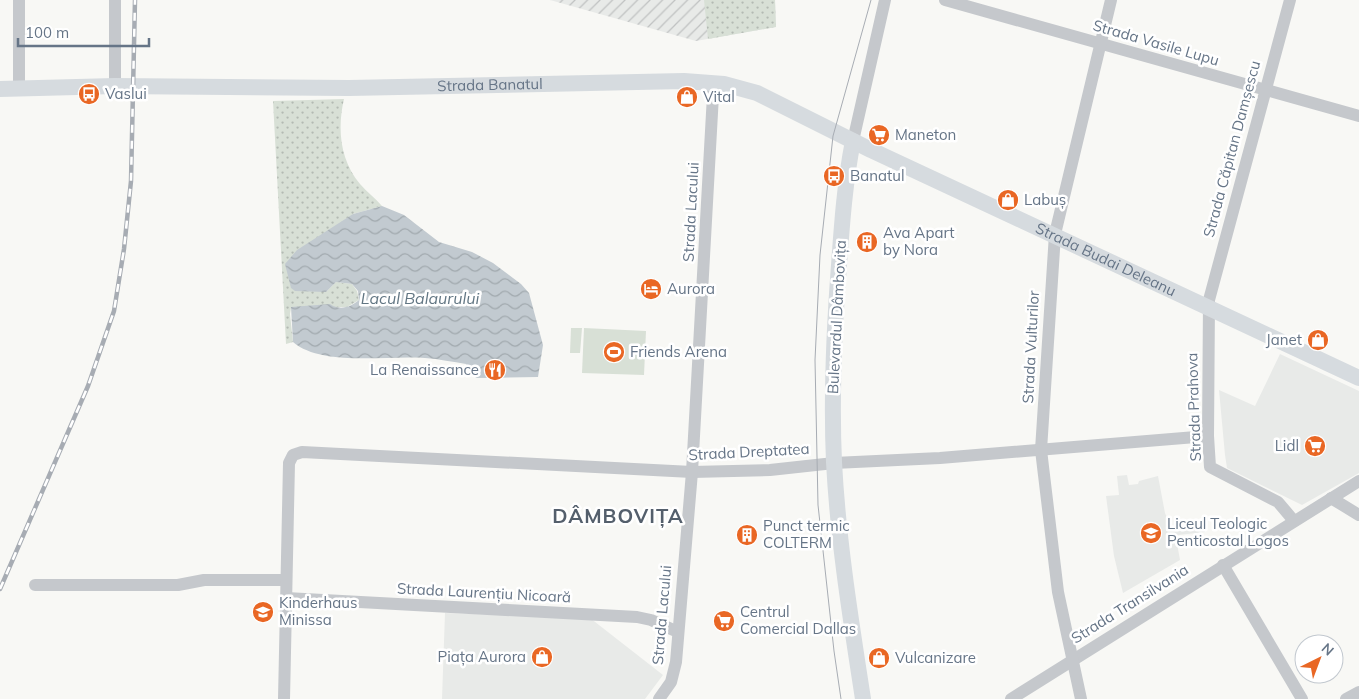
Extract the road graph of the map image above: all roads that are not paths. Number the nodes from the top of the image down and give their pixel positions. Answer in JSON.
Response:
{"nodes":[{"id":1,"x":19,"y":0,"type":"edge"},
{"id":2,"x":115,"y":0,"type":"edge"},
{"id":3,"x":885,"y":0,"type":"edge"},
{"id":4,"x":945,"y":0,"type":"edge"},
{"id":5,"x":1111,"y":0,"type":"edge"},
{"id":6,"x":1290,"y":0,"type":"edge"},
{"id":7,"x":1099,"y":44,"type":"junction"},
{"id":8,"x":711,"y":82,"type":"junction"},
{"id":9,"x":115,"y":86,"type":"junction"},
{"id":10,"x":19,"y":88,"type":"junction"},
{"id":11,"x":0,"y":89,"type":"edge"},
{"id":12,"x":1265,"y":90,"type":"junction"},
{"id":13,"x":1359,"y":116,"type":"edge"},
{"id":14,"x":853,"y":140,"type":"junction"},
{"id":15,"x":1055,"y":234,"type":"junction"},
{"id":16,"x":1208,"y":307,"type":"junction"},
{"id":17,"x":1359,"y":378,"type":"edge"},
{"id":18,"x":1208,"y":436,"type":"junction"},
{"id":19,"x":1041,"y":450,"type":"junction"},
{"id":20,"x":834,"y":463,"type":"junction"},
{"id":21,"x":692,"y":472,"type":"junction"},
{"id":22,"x":1359,"y":481,"type":"edge"},
{"id":23,"x":1331,"y":498,"type":"junction"},
{"id":24,"x":1359,"y":515,"type":"edge"},
{"id":25,"x":1294,"y":521,"type":"junction"},
{"id":26,"x":1222,"y":565,"type":"junction"},
{"id":27,"x":286,"y":580,"type":"junction"},
{"id":28,"x":35,"y":585,"type":"dead end"},
{"id":29,"x":286,"y":598,"type":"junction"},
{"id":30,"x":678,"y":632,"type":"junction"},
{"id":31,"x":854,"y":638,"type":"junction"},
{"id":32,"x":1071,"y":661,"type":"junction"},
{"id":33,"x":1359,"y":692,"type":"edge"},
{"id":34,"x":284,"y":699,"type":"edge"},
{"id":35,"x":660,"y":699,"type":"edge"},
{"id":36,"x":863,"y":699,"type":"edge"},
{"id":37,"x":874,"y":699,"type":"edge"},
{"id":38,"x":1011,"y":699,"type":"edge"},
{"id":39,"x":1081,"y":699,"type":"edge"},
{"id":40,"x":1302,"y":699,"type":"edge"},
{"id":41,"x":1346,"y":699,"type":"edge"}],
"edges":[{"from":1,"to":10,"type":"street"},
{"from":2,"to":9,"type":"street"},
{"from":3,"to":14,"type":"street","name":"Bulevardul Dâmbovița"},
{"from":4,"to":7,"type":"street","name":"Strada Vasile Lupu"},
{"from":5,"to":7,"type":"street","name":"Strada Vulturilor"},
{"from":6,"to":12,"type":"street","name":"Strada Căpitan Damșescu"},
{"from":7,"to":12,"type":"street","name":"Strada Vasile Lupu"},
{"from":7,"to":15,"type":"street","name":"Strada Vulturilor"},
{"from":8,"to":9,"type":"main road","name":"Strada Banatul"},
{"from":8,"to":14,"type":"main road","name":"Strada Banatul"},
{"from":8,"to":21,"type":"street","name":"Strada Lacului"},
{"from":9,"to":10,"type":"main road","name":"Strada Banatul"},
{"from":10,"to":11,"type":"main road","name":"Strada Banatul"},
{"from":12,"to":13,"type":"street","name":"Strada Vasile Lupu"},
{"from":12,"to":16,"type":"street","name":"Strada Căpitan Damșescu"},
{"from":14,"to":15,"type":"main road","name":"Strada Budai Deleanu"},
{"from":14,"to":20,"type":"main road","name":"Bulevardul Dâmbovița"},
{"from":15,"to":16,"type":"main road","name":"Strada Budai Deleanu"},
{"from":15,"to":19,"type":"street","name":"Strada Vulturilor"},
{"from":16,"to":17,"type":"main road","name":"Strada Budai Deleanu"},
{"from":16,"to":18,"type":"street","name":"Strada Prahova"},
{"from":18,"to":19,"type":"street","name":"Strada Dreptatea"},
{"from":18,"to":25,"type":"street","name":"Strada Prahova"},
{"from":19,"to":20,"type":"street","name":"Strada Dreptatea"},
{"from":19,"to":32,"type":"street","name":"Strada Vulturilor"},
{"from":20,"to":21,"type":"street","name":"Strada Dreptatea"},
{"from":20,"to":31,"type":"main road","name":"Bulevardul Dâmbovița"},
{"from":21,"to":27,"type":"street","name":"Strada Dreptatea"},
{"from":21,"to":30,"type":"street","name":"Strada Lacului"},
{"from":22,"to":23,"type":"street","name":"Strada Transilvania"},
{"from":23,"to":24,"type":"street"},
{"from":23,"to":25,"type":"street","name":"Strada Transilvania"},
{"from":25,"to":26,"type":"street","name":"Strada Transilvania"},
{"from":26,"to":32,"type":"street","name":"Strada Transilvania"},
{"from":26,"to":40,"type":"street"},
{"from":27,"to":28,"type":"street"},
{"from":27,"to":29,"type":"street"},
{"from":29,"to":30,"type":"street","name":"Strada Laurențiu Nicoară"},
{"from":29,"to":34,"type":"street"},
{"from":30,"to":35,"type":"street","name":"Strada Lacului"},
{"from":31,"to":36,"type":"main road","name":"Bulevardul Dâmbovița"},
{"from":31,"to":37,"type":"main road","name":"Bulevardul Dâmbovița"},
{"from":32,"to":38,"type":"street","name":"Strada Transilvania"},
{"from":32,"to":39,"type":"street","name":"Strada Vulturilor"},
{"from":33,"to":41,"type":"street"}]}
